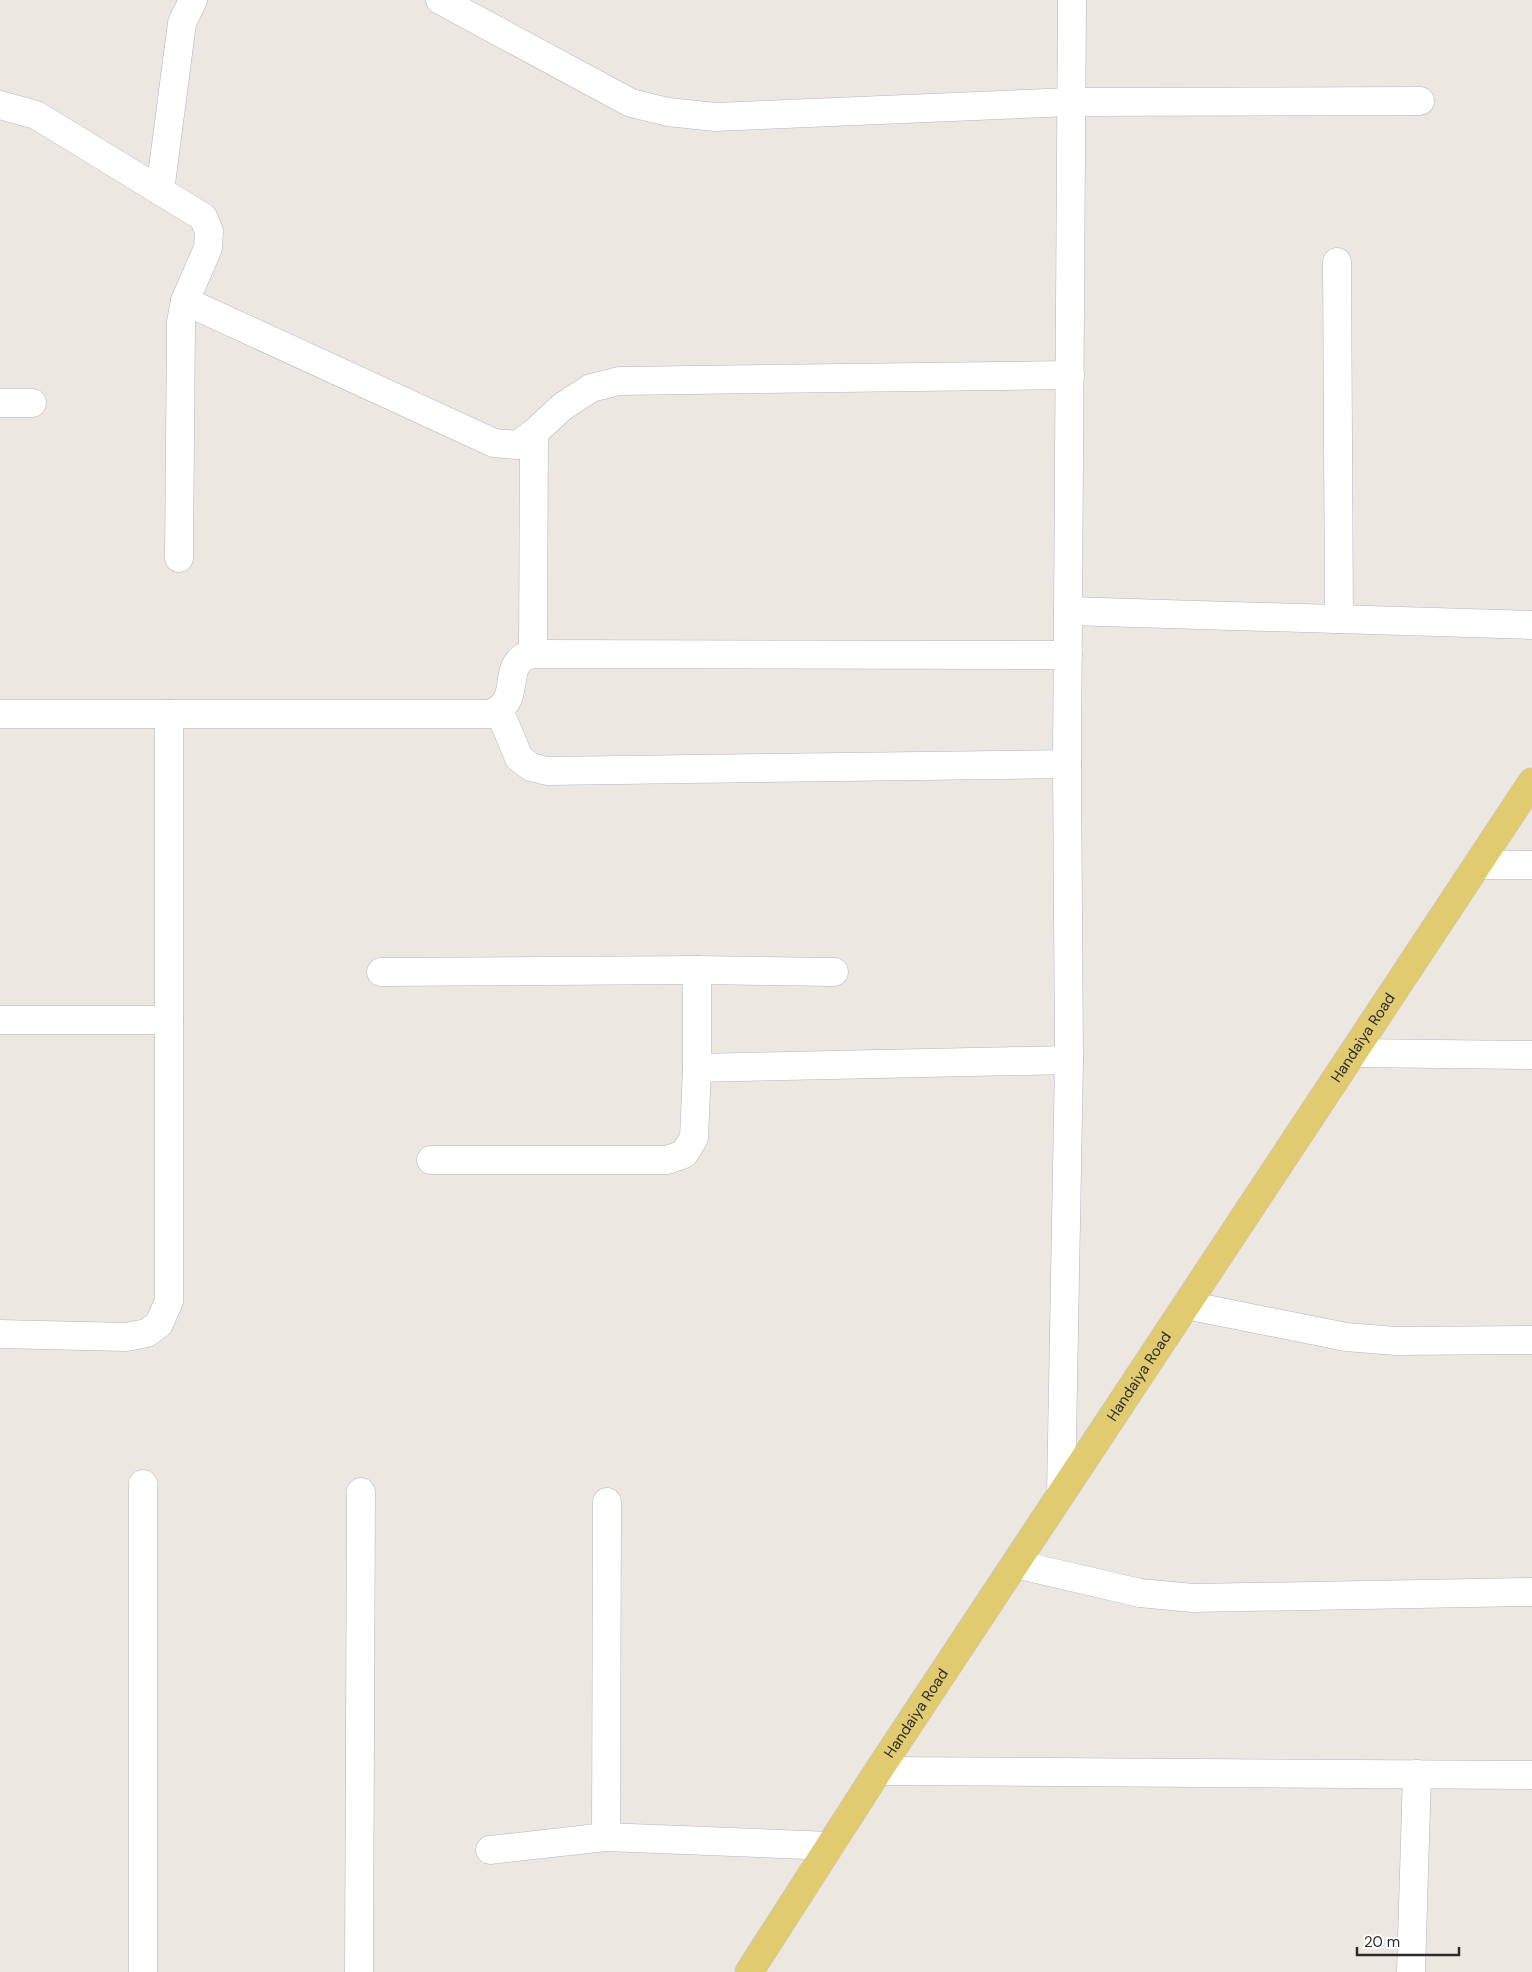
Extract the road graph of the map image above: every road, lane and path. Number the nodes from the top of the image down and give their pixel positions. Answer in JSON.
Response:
{"nodes":[{"id":1,"x":193,"y":0,"type":"edge"},
{"id":2,"x":440,"y":0,"type":"edge"},
{"id":3,"x":1072,"y":0,"type":"edge"},
{"id":4,"x":1420,"y":101,"type":"dead end"},
{"id":5,"x":1071,"y":102,"type":"junction"},
{"id":6,"x":0,"y":105,"type":"edge"},
{"id":7,"x":160,"y":191,"type":"junction"},
{"id":8,"x":1337,"y":262,"type":"dead end"},
{"id":9,"x":185,"y":301,"type":"junction"},
{"id":10,"x":1070,"y":375,"type":"junction"},
{"id":11,"x":0,"y":403,"type":"edge"},
{"id":12,"x":32,"y":403,"type":"dead end"},
{"id":13,"x":534,"y":433,"type":"junction"},
{"id":14,"x":179,"y":558,"type":"dead end"},
{"id":15,"x":1068,"y":611,"type":"junction"},
{"id":16,"x":1339,"y":619,"type":"junction"},
{"id":17,"x":1532,"y":625,"type":"edge"},
{"id":18,"x":533,"y":654,"type":"junction"},
{"id":19,"x":1068,"y":655,"type":"junction"},
{"id":20,"x":500,"y":710,"type":"junction"},
{"id":21,"x":0,"y":714,"type":"edge"},
{"id":22,"x":169,"y":714,"type":"junction"},
{"id":23,"x":1067,"y":764,"type":"junction"},
{"id":24,"x":1532,"y":782,"type":"edge"},
{"id":25,"x":1477,"y":865,"type":"junction"},
{"id":26,"x":1532,"y":865,"type":"edge"},
{"id":27,"x":697,"y":970,"type":"junction"},
{"id":28,"x":381,"y":972,"type":"dead end"},
{"id":29,"x":834,"y":972,"type":"dead end"},
{"id":30,"x":0,"y":1020,"type":"edge"},
{"id":31,"x":169,"y":1020,"type":"junction"},
{"id":32,"x":1353,"y":1053,"type":"junction"},
{"id":33,"x":1532,"y":1055,"type":"edge"},
{"id":34,"x":1069,"y":1060,"type":"junction"},
{"id":35,"x":697,"y":1068,"type":"junction"},
{"id":36,"x":431,"y":1160,"type":"dead end"},
{"id":37,"x":1186,"y":1305,"type":"junction"},
{"id":38,"x":0,"y":1334,"type":"edge"},
{"id":39,"x":1532,"y":1340,"type":"edge"},
{"id":40,"x":143,"y":1484,"type":"dead end"},
{"id":41,"x":361,"y":1492,"type":"dead end"},
{"id":42,"x":1062,"y":1494,"type":"junction"},
{"id":43,"x":607,"y":1502,"type":"dead end"},
{"id":44,"x":1015,"y":1564,"type":"junction"},
{"id":45,"x":1532,"y":1592,"type":"edge"},
{"id":46,"x":878,"y":1771,"type":"junction"},
{"id":47,"x":1417,"y":1774,"type":"junction"},
{"id":48,"x":1532,"y":1774,"type":"edge"},
{"id":49,"x":606,"y":1837,"type":"junction"},
{"id":50,"x":830,"y":1846,"type":"junction"},
{"id":51,"x":490,"y":1850,"type":"dead end"},
{"id":52,"x":143,"y":1972,"type":"edge"},
{"id":53,"x":359,"y":1972,"type":"edge"},
{"id":54,"x":749,"y":1972,"type":"edge"},
{"id":55,"x":1411,"y":1972,"type":"edge"}],
"edges":[{"from":1,"to":7,"type":"street"},
{"from":2,"to":5,"type":"street"},
{"from":3,"to":5,"type":"street"},
{"from":4,"to":5,"type":"street"},
{"from":5,"to":10,"type":"street"},
{"from":6,"to":7,"type":"street"},
{"from":7,"to":9,"type":"street"},
{"from":8,"to":16,"type":"street"},
{"from":9,"to":13,"type":"street"},
{"from":9,"to":14,"type":"street"},
{"from":10,"to":13,"type":"street"},
{"from":10,"to":15,"type":"street"},
{"from":11,"to":12,"type":"street"},
{"from":13,"to":18,"type":"street"},
{"from":15,"to":16,"type":"street"},
{"from":15,"to":19,"type":"street"},
{"from":16,"to":17,"type":"street"},
{"from":18,"to":19,"type":"street"},
{"from":18,"to":20,"type":"street"},
{"from":19,"to":23,"type":"street"},
{"from":20,"to":22,"type":"street"},
{"from":20,"to":23,"type":"street"},
{"from":21,"to":22,"type":"street"},
{"from":22,"to":31,"type":"street"},
{"from":23,"to":34,"type":"street"},
{"from":24,"to":25,"type":"main road","name":"Handaiya Road"},
{"from":25,"to":26,"type":"street"},
{"from":25,"to":32,"type":"main road","name":"Handaiya Road"},
{"from":27,"to":28,"type":"street"},
{"from":27,"to":29,"type":"street"},
{"from":27,"to":35,"type":"street"},
{"from":30,"to":31,"type":"street"},
{"from":31,"to":38,"type":"street"},
{"from":32,"to":33,"type":"street"},
{"from":32,"to":37,"type":"main road","name":"Handaiya Road"},
{"from":34,"to":35,"type":"street"},
{"from":34,"to":42,"type":"street"},
{"from":35,"to":36,"type":"street"},
{"from":37,"to":39,"type":"street"},
{"from":37,"to":42,"type":"main road","name":"Handaiya Road"},
{"from":40,"to":52,"type":"street"},
{"from":41,"to":53,"type":"street"},
{"from":42,"to":44,"type":"main road","name":"Handaiya Road"},
{"from":43,"to":49,"type":"street"},
{"from":44,"to":45,"type":"street"},
{"from":44,"to":46,"type":"main road","name":"Handaiya Road"},
{"from":46,"to":47,"type":"street"},
{"from":46,"to":50,"type":"main road","name":"Handaiya Road"},
{"from":47,"to":48,"type":"street"},
{"from":47,"to":55,"type":"street"},
{"from":49,"to":50,"type":"street"},
{"from":49,"to":51,"type":"street"},
{"from":50,"to":54,"type":"main road","name":"Handaiya Road"}]}
